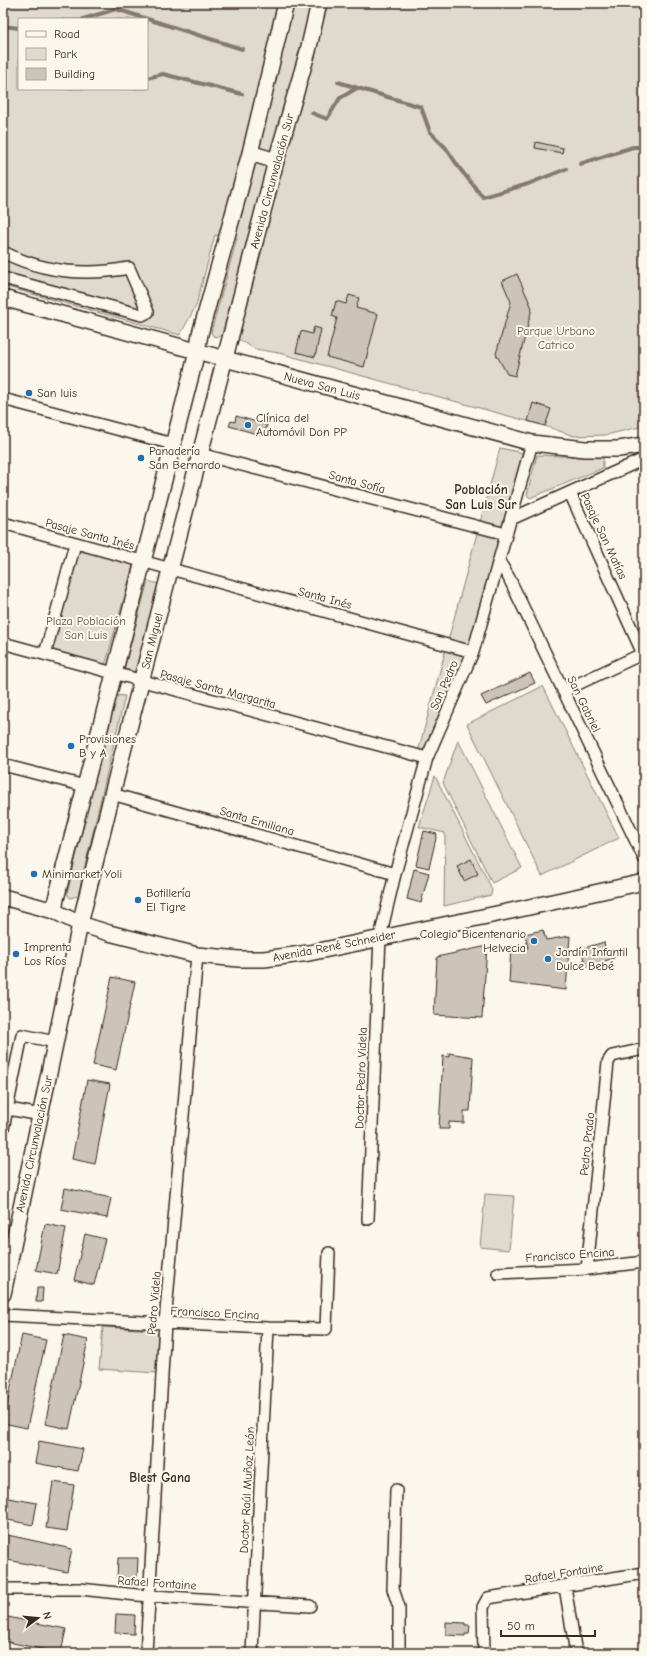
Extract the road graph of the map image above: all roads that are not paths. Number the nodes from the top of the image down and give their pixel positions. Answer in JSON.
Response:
{"nodes":[{"id":1,"x":286,"y":3,"type":"edge"},
{"id":2,"x":319,"y":3,"type":"edge"},
{"id":3,"x":250,"y":153,"type":"junction"},
{"id":4,"x":276,"y":161,"type":"junction"},
{"id":5,"x":3,"y":252,"type":"edge"},
{"id":6,"x":3,"y":278,"type":"edge"},
{"id":7,"x":3,"y":298,"type":"edge"},
{"id":8,"x":197,"y":352,"type":"junction"},
{"id":9,"x":225,"y":359,"type":"junction"},
{"id":10,"x":3,"y":398,"type":"edge"},
{"id":11,"x":532,"y":443,"type":"junction"},
{"id":12,"x":173,"y":444,"type":"junction"},
{"id":13,"x":644,"y":445,"type":"edge"},
{"id":14,"x":200,"y":454,"type":"junction"},
{"id":15,"x":644,"y":459,"type":"edge"},
{"id":16,"x":570,"y":493,"type":"junction"},
{"id":17,"x":511,"y":519,"type":"junction"},
{"id":18,"x":3,"y":523,"type":"edge"},
{"id":19,"x":506,"y":534,"type":"junction"},
{"id":20,"x":75,"y":544,"type":"junction"},
{"id":21,"x":499,"y":561,"type":"junction"},
{"id":22,"x":143,"y":562,"type":"junction"},
{"id":23,"x":171,"y":569,"type":"junction"},
{"id":24,"x":3,"y":643,"type":"edge"},
{"id":25,"x":473,"y":652,"type":"junction"},
{"id":26,"x":45,"y":654,"type":"junction"},
{"id":27,"x":644,"y":654,"type":"edge"},
{"id":28,"x":114,"y":673,"type":"junction"},
{"id":29,"x":142,"y":682,"type":"junction"},
{"id":30,"x":563,"y":691,"type":"junction"},
{"id":31,"x":427,"y":758,"type":"junction"},
{"id":32,"x":3,"y":765,"type":"edge"},
{"id":33,"x":85,"y":786,"type":"junction"},
{"id":34,"x":112,"y":794,"type":"junction"},
{"id":35,"x":644,"y":858,"type":"edge"},
{"id":36,"x":395,"y":874,"type":"junction"},
{"id":37,"x":644,"y":882,"type":"edge"},
{"id":38,"x":3,"y":898,"type":"edge"},
{"id":39,"x":54,"y":911,"type":"junction"},
{"id":40,"x":80,"y":924,"type":"junction"},
{"id":41,"x":380,"y":937,"type":"junction"},
{"id":42,"x":197,"y":955,"type":"junction"},
{"id":43,"x":55,"y":1042,"type":"junction"},
{"id":44,"x":644,"y":1049,"type":"edge"},
{"id":45,"x":5,"y":1109,"type":"edge"},
{"id":46,"x":41,"y":1115,"type":"junction"},
{"id":47,"x":3,"y":1129,"type":"edge"},
{"id":48,"x":368,"y":1219,"type":"dead end"},
{"id":49,"x":329,"y":1253,"type":"dead end"},
{"id":50,"x":644,"y":1262,"type":"edge"},
{"id":51,"x":587,"y":1269,"type":"junction"},
{"id":52,"x":498,"y":1273,"type":"dead end"},
{"id":53,"x":3,"y":1294,"type":"edge"},
{"id":54,"x":3,"y":1315,"type":"edge"},
{"id":55,"x":165,"y":1323,"type":"junction"},
{"id":56,"x":268,"y":1328,"type":"junction"},
{"id":57,"x":396,"y":1490,"type":"dead end"},
{"id":58,"x":644,"y":1573,"type":"edge"},
{"id":59,"x":565,"y":1587,"type":"junction"},
{"id":60,"x":3,"y":1590,"type":"edge"},
{"id":61,"x":148,"y":1596,"type":"junction"},
{"id":62,"x":255,"y":1603,"type":"junction"},
{"id":63,"x":310,"y":1606,"type":"dead end"},
{"id":64,"x":146,"y":1653,"type":"edge"},
{"id":65,"x":252,"y":1653,"type":"edge"},
{"id":66,"x":399,"y":1653,"type":"edge"},
{"id":67,"x":484,"y":1653,"type":"edge"},
{"id":68,"x":576,"y":1653,"type":"edge"}],
"edges":[{"from":1,"to":3,"type":"main road"},
{"from":2,"to":4,"type":"main road","name":"Avenida Circunvalación Sur"},
{"from":3,"to":4,"type":"main road"},
{"from":3,"to":8,"type":"main road"},
{"from":4,"to":9,"type":"main road","name":"Avenida Circunvalación Sur"},
{"from":5,"to":6,"type":"street"},
{"from":7,"to":8,"type":"main road","name":"Nueva San Luis"},
{"from":8,"to":9,"type":"main road","name":"Nueva San Luis"},
{"from":8,"to":12,"type":"main road"},
{"from":9,"to":11,"type":"main road","name":"Nueva San Luis"},
{"from":9,"to":14,"type":"main road","name":"San Miguel"},
{"from":10,"to":12,"type":"street"},
{"from":11,"to":13,"type":"main road","name":"Nueva San Luis"},
{"from":11,"to":17,"type":"street","name":"San Pedro"},
{"from":12,"to":22,"type":"main road"},
{"from":14,"to":19,"type":"street","name":"Santa Sofía"},
{"from":14,"to":23,"type":"main road","name":"San Miguel"},
{"from":15,"to":16,"type":"street"},
{"from":16,"to":17,"type":"street"},
{"from":16,"to":27,"type":"street","name":"Pasaje San Matías"},
{"from":17,"to":19,"type":"street","name":"San Pedro"},
{"from":18,"to":20,"type":"street","name":"Pasaje Santa Inés"},
{"from":19,"to":21,"type":"street","name":"San Pedro"},
{"from":20,"to":22,"type":"street","name":"Pasaje Santa Inés"},
{"from":20,"to":26,"type":"street"},
{"from":21,"to":25,"type":"street","name":"San Pedro"},
{"from":21,"to":30,"type":"street","name":"San Gabriel"},
{"from":22,"to":23,"type":"street","name":"Pasaje Santa Inés"},
{"from":22,"to":28,"type":"main road"},
{"from":23,"to":25,"type":"street","name":"Santa Inés"},
{"from":23,"to":29,"type":"main road","name":"San Miguel"},
{"from":24,"to":26,"type":"street","name":"Pasaje Santa Margarita"},
{"from":25,"to":31,"type":"street","name":"San Pedro"},
{"from":26,"to":28,"type":"street","name":"Pasaje Santa Margarita"},
{"from":27,"to":30,"type":"street"},
{"from":28,"to":29,"type":"street","name":"Pasaje Santa Margarita"},
{"from":28,"to":33,"type":"main road"},
{"from":29,"to":31,"type":"street","name":"Pasaje Santa Margarita"},
{"from":29,"to":34,"type":"main road","name":"San Miguel"},
{"from":30,"to":35,"type":"street","name":"San Gabriel"},
{"from":31,"to":36,"type":"street","name":"San Pedro"},
{"from":32,"to":33,"type":"street"},
{"from":33,"to":39,"type":"main road"},
{"from":34,"to":36,"type":"street","name":"Santa Emiliana"},
{"from":34,"to":40,"type":"main road","name":"San Miguel"},
{"from":36,"to":41,"type":"street","name":"San Pedro"},
{"from":37,"to":41,"type":"main road","name":"Avenida René Schneider"},
{"from":38,"to":39,"type":"main road","name":"Avenida René Schneider"},
{"from":39,"to":40,"type":"main road","name":"Avenida René Schneider"},
{"from":40,"to":42,"type":"main road","name":"Avenida René Schneider"},
{"from":40,"to":43,"type":"main road","name":"Avenida Circunvalación Sur"},
{"from":41,"to":42,"type":"main road","name":"Avenida René Schneider"},
{"from":41,"to":48,"type":"street","name":"Doctor Pedro Videla"},
{"from":42,"to":55,"type":"street","name":"Pedro Videla"},
{"from":43,"to":45,"type":"street"},
{"from":43,"to":46,"type":"main road","name":"Avenida Circunvalación Sur"},
{"from":44,"to":51,"type":"street","name":"Pedro Prado"},
{"from":45,"to":46,"type":"street"},
{"from":45,"to":47,"type":"street"},
{"from":46,"to":53,"type":"main road","name":"Avenida Circunvalación Sur"},
{"from":49,"to":56,"type":"street","name":"Francisco Encina"},
{"from":50,"to":51,"type":"street","name":"Francisco Encina"},
{"from":51,"to":52,"type":"street","name":"Francisco Encina"},
{"from":54,"to":55,"type":"street","name":"Francisco Encina"},
{"from":55,"to":56,"type":"street","name":"Francisco Encina"},
{"from":55,"to":61,"type":"street","name":"Pedro Videla"},
{"from":56,"to":62,"type":"street","name":"Doctor Raúl Muñoz León"},
{"from":57,"to":66,"type":"street"},
{"from":58,"to":59,"type":"street","name":"Rafael Fontaine"},
{"from":59,"to":67,"type":"street","name":"Rafael Fontaine"},
{"from":59,"to":68,"type":"street"},
{"from":60,"to":61,"type":"street","name":"Rafael Fontaine"},
{"from":61,"to":62,"type":"street","name":"Rafael Fontaine"},
{"from":61,"to":64,"type":"street","name":"Pedro Videla"},
{"from":62,"to":63,"type":"street","name":"Rafael Fontaine"},
{"from":62,"to":65,"type":"street","name":"Doctor Raúl Muñoz León"}]}
